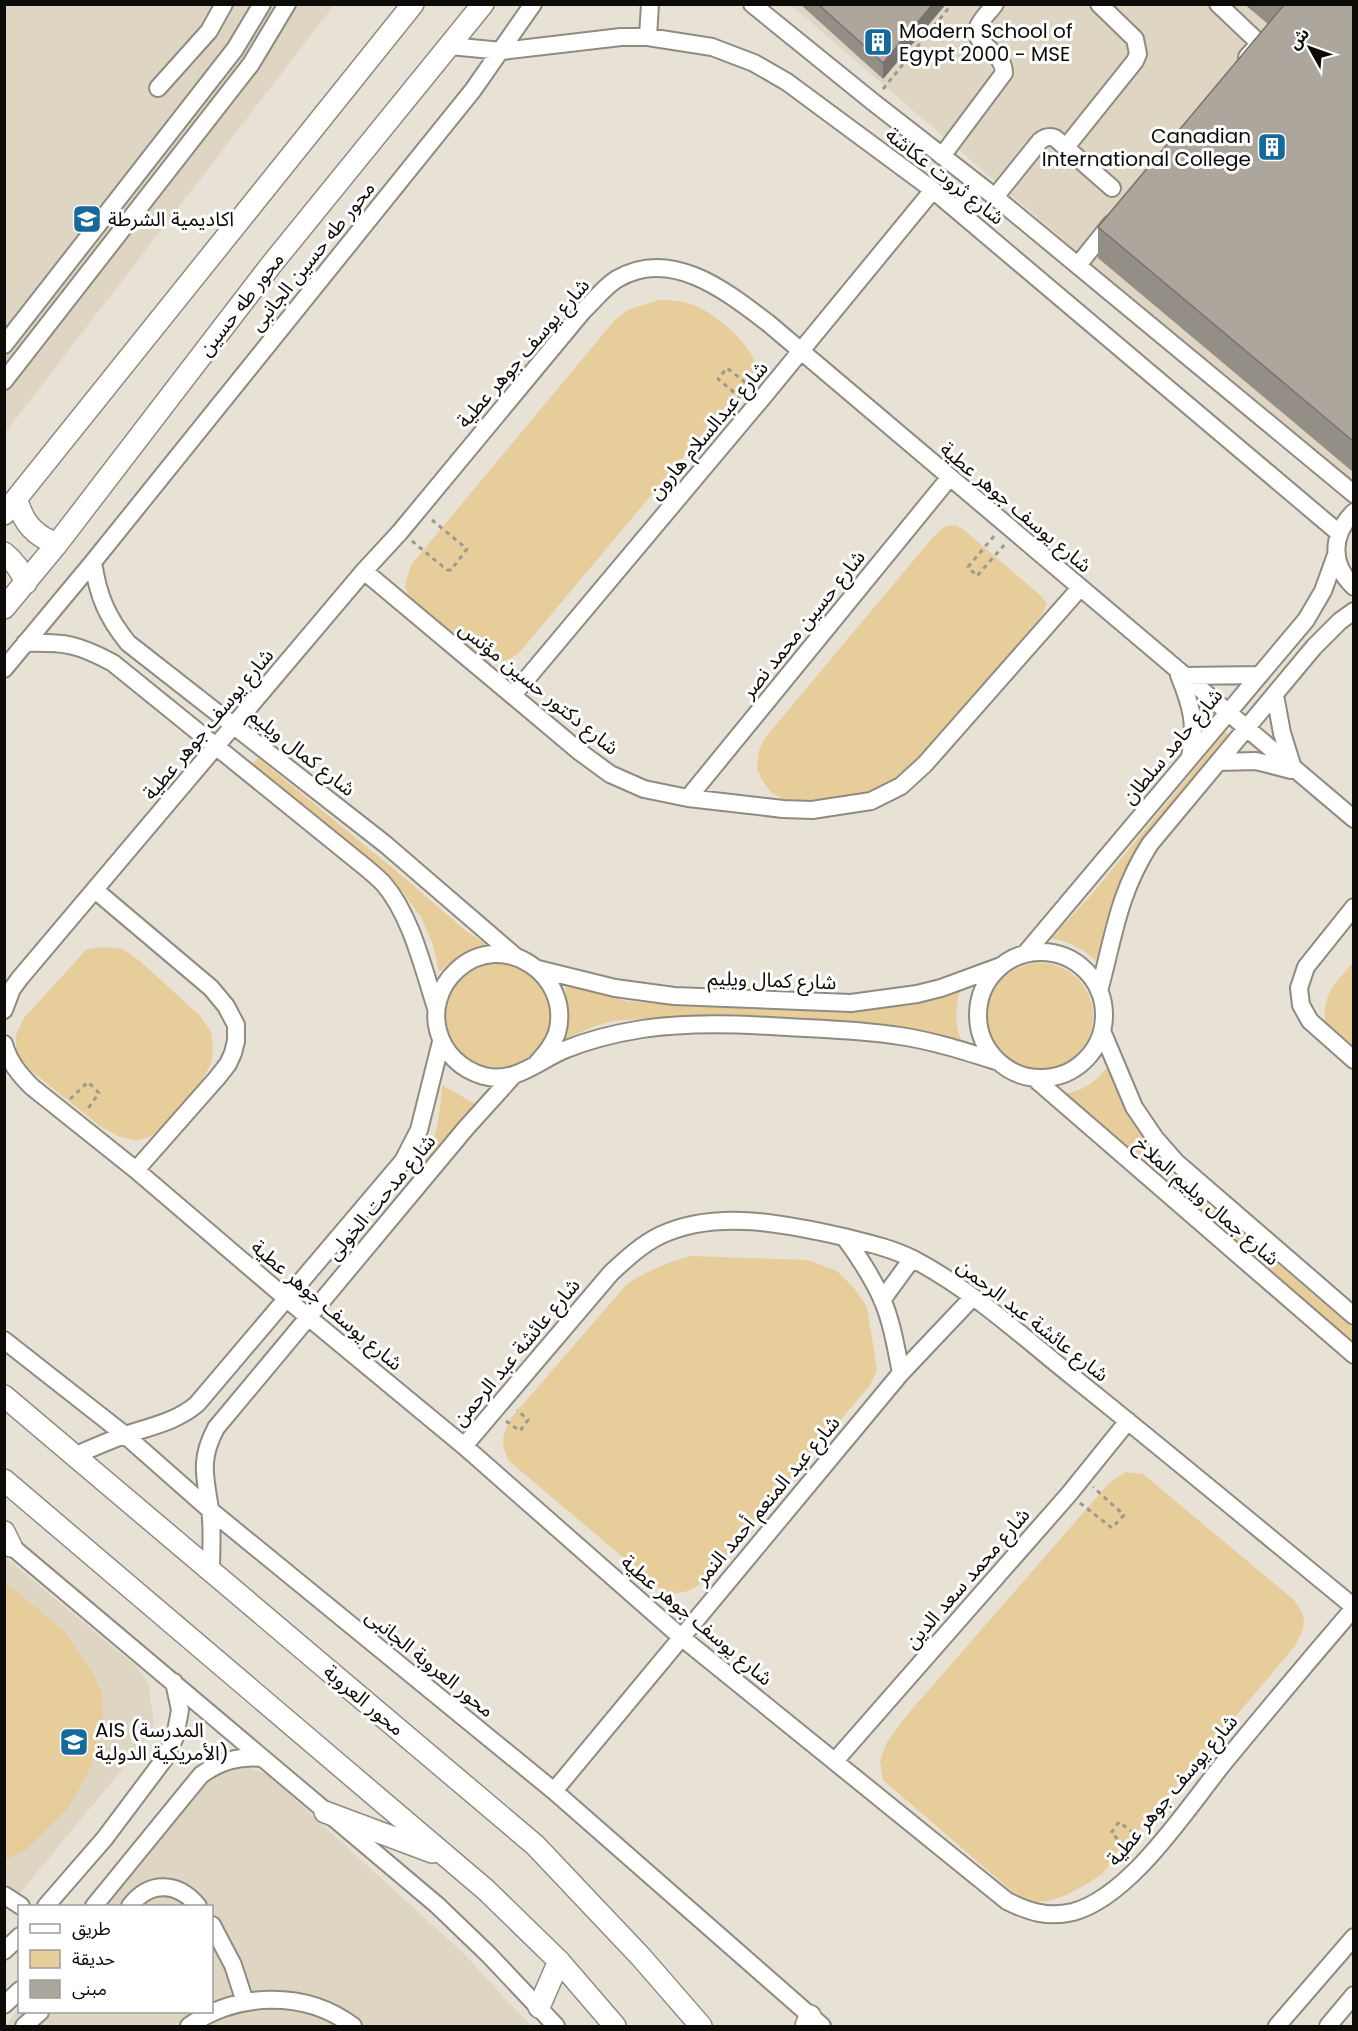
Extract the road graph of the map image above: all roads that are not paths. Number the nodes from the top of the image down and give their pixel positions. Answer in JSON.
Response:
{"nodes":[{"id":1,"x":224,"y":4,"type":"edge"},
{"id":2,"x":262,"y":4,"type":"edge"},
{"id":3,"x":287,"y":4,"type":"edge"},
{"id":4,"x":414,"y":4,"type":"edge"},
{"id":5,"x":483,"y":4,"type":"edge"},
{"id":6,"x":533,"y":4,"type":"edge"},
{"id":7,"x":650,"y":4,"type":"edge"},
{"id":8,"x":752,"y":4,"type":"edge"},
{"id":9,"x":995,"y":4,"type":"edge"},
{"id":10,"x":1099,"y":4,"type":"edge"},
{"id":11,"x":1218,"y":4,"type":"edge"},
{"id":12,"x":648,"y":37,"type":"junction"},
{"id":13,"x":450,"y":46,"type":"junction"},
{"id":14,"x":502,"y":51,"type":"junction"},
{"id":15,"x":1241,"y":65,"type":"edge"},
{"id":16,"x":158,"y":88,"type":"dead end"},
{"id":17,"x":1066,"y":147,"type":"junction"},
{"id":18,"x":942,"y":156,"type":"junction"},
{"id":19,"x":978,"y":184,"type":"junction"},
{"id":20,"x":1112,"y":188,"type":"dead end"},
{"id":21,"x":933,"y":190,"type":"junction"},
{"id":22,"x":995,"y":197,"type":"junction"},
{"id":23,"x":956,"y":209,"type":"junction"},
{"id":24,"x":1122,"y":210,"type":"edge"},
{"id":25,"x":1078,"y":265,"type":"junction"},
{"id":26,"x":4,"y":345,"type":"edge"},
{"id":27,"x":801,"y":351,"type":"junction"},
{"id":28,"x":4,"y":381,"type":"edge"},
{"id":29,"x":950,"y":477,"type":"junction"},
{"id":30,"x":1353,"y":494,"type":"edge"},
{"id":31,"x":10,"y":507,"type":"edge"},
{"id":32,"x":1353,"y":512,"type":"edge"},
{"id":33,"x":1339,"y":533,"type":"junction"},
{"id":34,"x":57,"y":544,"type":"junction"},
{"id":35,"x":4,"y":553,"type":"edge"},
{"id":36,"x":1336,"y":555,"type":"junction"},
{"id":37,"x":93,"y":562,"type":"junction"},
{"id":38,"x":364,"y":571,"type":"junction"},
{"id":39,"x":26,"y":583,"type":"junction"},
{"id":40,"x":1353,"y":587,"type":"edge"},
{"id":41,"x":1080,"y":588,"type":"junction"},
{"id":42,"x":4,"y":608,"type":"edge"},
{"id":43,"x":1353,"y":611,"type":"edge"},
{"id":44,"x":25,"y":643,"type":"junction"},
{"id":45,"x":4,"y":669,"type":"edge"},
{"id":46,"x":1180,"y":674,"type":"junction"},
{"id":47,"x":1260,"y":675,"type":"junction"},
{"id":48,"x":1275,"y":694,"type":"junction"},
{"id":49,"x":513,"y":695,"type":"junction"},
{"id":50,"x":1227,"y":713,"type":"junction"},
{"id":51,"x":234,"y":726,"type":"junction"},
{"id":52,"x":1246,"y":729,"type":"junction"},
{"id":53,"x":216,"y":747,"type":"junction"},
{"id":54,"x":1190,"y":759,"type":"junction"},
{"id":55,"x":1218,"y":762,"type":"junction"},
{"id":56,"x":1296,"y":770,"type":"junction"},
{"id":57,"x":688,"y":798,"type":"junction"},
{"id":58,"x":1353,"y":819,"type":"edge"},
{"id":59,"x":95,"y":890,"type":"junction"},
{"id":60,"x":1353,"y":907,"type":"edge"},
{"id":61,"x":1024,"y":954,"type":"junction"},
{"id":62,"x":516,"y":957,"type":"junction"},
{"id":63,"x":1001,"y":966,"type":"junction"},
{"id":64,"x":538,"y":969,"type":"junction"},
{"id":65,"x":1099,"y":991,"type":"junction"},
{"id":66,"x":436,"y":1008,"type":"junction"},
{"id":67,"x":4,"y":1010,"type":"edge"},
{"id":68,"x":1102,"y":1031,"type":"junction"},
{"id":69,"x":441,"y":1042,"type":"junction"},
{"id":70,"x":4,"y":1044,"type":"edge"},
{"id":71,"x":1353,"y":1060,"type":"edge"},
{"id":72,"x":996,"y":1061,"type":"junction"},
{"id":73,"x":537,"y":1063,"type":"junction"},
{"id":74,"x":512,"y":1077,"type":"junction"},
{"id":75,"x":1034,"y":1078,"type":"junction"},
{"id":76,"x":136,"y":1170,"type":"junction"},
{"id":77,"x":845,"y":1238,"type":"junction"},
{"id":78,"x":912,"y":1259,"type":"junction"},
{"id":79,"x":973,"y":1297,"type":"junction"},
{"id":80,"x":288,"y":1299,"type":"junction"},
{"id":81,"x":882,"y":1300,"type":"junction"},
{"id":82,"x":1353,"y":1316,"type":"edge"},
{"id":83,"x":308,"y":1317,"type":"junction"},
{"id":84,"x":4,"y":1340,"type":"edge"},
{"id":85,"x":1353,"y":1355,"type":"edge"},
{"id":86,"x":900,"y":1373,"type":"junction"},
{"id":87,"x":4,"y":1396,"type":"edge"},
{"id":88,"x":1128,"y":1421,"type":"junction"},
{"id":89,"x":125,"y":1435,"type":"junction"},
{"id":90,"x":464,"y":1446,"type":"junction"},
{"id":91,"x":74,"y":1456,"type":"junction"},
{"id":92,"x":4,"y":1480,"type":"edge"},
{"id":93,"x":210,"y":1510,"type":"junction"},
{"id":94,"x":7,"y":1539,"type":"edge"},
{"id":95,"x":211,"y":1570,"type":"junction"},
{"id":96,"x":1353,"y":1608,"type":"edge"},
{"id":97,"x":681,"y":1637,"type":"junction"},
{"id":98,"x":174,"y":1682,"type":"junction"},
{"id":99,"x":262,"y":1758,"type":"junction"},
{"id":100,"x":835,"y":1761,"type":"junction"},
{"id":101,"x":554,"y":1791,"type":"junction"},
{"id":102,"x":325,"y":1812,"type":"junction"},
{"id":103,"x":447,"y":1857,"type":"junction"},
{"id":104,"x":4,"y":1895,"type":"edge"},
{"id":105,"x":19,"y":1905,"type":"edge"},
{"id":106,"x":47,"y":1905,"type":"edge"},
{"id":107,"x":95,"y":1905,"type":"edge"},
{"id":108,"x":131,"y":1905,"type":"edge"},
{"id":109,"x":197,"y":1905,"type":"edge"},
{"id":110,"x":213,"y":1927,"type":"edge"},
{"id":111,"x":1353,"y":1937,"type":"edge"},
{"id":112,"x":18,"y":1938,"type":"edge"},
{"id":113,"x":4,"y":1951,"type":"edge"},
{"id":114,"x":559,"y":1961,"type":"junction"},
{"id":115,"x":18,"y":1992,"type":"edge"},
{"id":116,"x":1353,"y":1995,"type":"edge"},
{"id":117,"x":245,"y":2002,"type":"junction"},
{"id":118,"x":4,"y":2005,"type":"edge"},
{"id":119,"x":539,"y":2007,"type":"junction"},
{"id":120,"x":39,"y":2013,"type":"edge"},
{"id":121,"x":813,"y":2023,"type":"edge"},
{"id":122,"x":24,"y":2026,"type":"edge"},
{"id":123,"x":189,"y":2026,"type":"edge"},
{"id":124,"x":353,"y":2026,"type":"edge"},
{"id":125,"x":556,"y":2026,"type":"edge"},
{"id":126,"x":615,"y":2026,"type":"edge"},
{"id":127,"x":700,"y":2026,"type":"edge"},
{"id":128,"x":1277,"y":2026,"type":"edge"},
{"id":129,"x":1328,"y":2026,"type":"edge"}],
"edges":[{"from":1,"to":16,"type":"street"},
{"from":2,"to":26,"type":"street"},
{"from":3,"to":28,"type":"street"},
{"from":4,"to":31,"type":"main road"},
{"from":5,"to":13,"type":"main road","name":"محور طه حسين"},
{"from":6,"to":14,"type":"street","name":"محور طه حسين الجانبى"},
{"from":7,"to":12,"type":"street"},
{"from":8,"to":18,"type":"street","name":"شارع ثروت عكاشة"},
{"from":9,"to":18,"type":"street"},
{"from":10,"to":17,"type":"street"},
{"from":11,"to":15,"type":"street"},
{"from":12,"to":14,"type":"street","name":"شارع ثروت عكاشة"},
{"from":12,"to":21,"type":"street","name":"شارع ثروت عكاشة"},
{"from":13,"to":14,"type":"street","name":"شارع ثروت عكاشة"},
{"from":13,"to":34,"type":"main road","name":"محور طه حسين"},
{"from":14,"to":37,"type":"street","name":"محور طه حسين الجانبى"},
{"from":17,"to":20,"type":"street"},
{"from":17,"to":22,"type":"street"},
{"from":18,"to":19,"type":"street","name":"شارع ثروت عكاشة"},
{"from":19,"to":22,"type":"street","name":"شارع ثروت عكاشة"},
{"from":19,"to":23,"type":"street"},
{"from":21,"to":23,"type":"street","name":"شارع ثروت عكاشة"},
{"from":21,"to":27,"type":"street","name":"شارع عبدالسلام هارون"},
{"from":22,"to":25,"type":"street","name":"شارع ثروت عكاشة"},
{"from":23,"to":33,"type":"street","name":"شارع ثروت عكاشة"},
{"from":24,"to":25,"type":"street"},
{"from":25,"to":30,"type":"street","name":"شارع ثروت عكاشة"},
{"from":27,"to":29,"type":"street","name":"شارع يوسف جوهر عطية"},
{"from":27,"to":38,"type":"street","name":"شارع يوسف جوهر عطية"},
{"from":27,"to":49,"type":"street","name":"شارع عبدالسلام هارون"},
{"from":29,"to":41,"type":"street","name":"شارع يوسف جوهر عطية"},
{"from":29,"to":57,"type":"street","name":"شارع حسين محمد نصر"},
{"from":31,"to":34,"type":"main road"},
{"from":32,"to":33,"type":"street"},
{"from":33,"to":36,"type":"street","name":"شارع حامد سلطان"},
{"from":34,"to":39,"type":"main road","name":"محور طه حسين"},
{"from":35,"to":39,"type":"main road"},
{"from":36,"to":40,"type":"street"},
{"from":36,"to":47,"type":"street","name":"شارع حامد سلطان"},
{"from":37,"to":44,"type":"street","name":"محور طه حسين الجانبى"},
{"from":37,"to":51,"type":"street","name":"شارع كمال ويليم"},
{"from":38,"to":49,"type":"street","name":"شارع دكتور حسين مؤنس"},
{"from":38,"to":51,"type":"street","name":"شارع يوسف جوهر عطية"},
{"from":39,"to":42,"type":"main road","name":"محور طه حسين"},
{"from":41,"to":46,"type":"street","name":"شارع يوسف جوهر عطية"},
{"from":41,"to":57,"type":"street","name":"شارع دكتور حسين مؤنس"},
{"from":43,"to":48,"type":"street"},
{"from":44,"to":45,"type":"street","name":"محور طه حسين الجانبى"},
{"from":44,"to":53,"type":"street"},
{"from":46,"to":47,"type":"street"},
{"from":46,"to":50,"type":"street","name":"شارع يوسف جوهر عطية"},
{"from":46,"to":54,"type":"street"},
{"from":47,"to":50,"type":"street","name":"شارع حامد سلطان"},
{"from":48,"to":52,"type":"street"},
{"from":48,"to":56,"type":"street"},
{"from":49,"to":57,"type":"street","name":"شارع دكتور حسين مؤنس"},
{"from":50,"to":52,"type":"street","name":"شارع يوسف جوهر عطية"},
{"from":50,"to":54,"type":"street","name":"شارع حامد سلطان"},
{"from":51,"to":53,"type":"street","name":"شارع يوسف جوهر عطية"},
{"from":51,"to":62,"type":"street","name":"شارع كمال ويليم"},
{"from":52,"to":55,"type":"street"},
{"from":52,"to":56,"type":"street","name":"شارع يوسف جوهر عطية"},
{"from":53,"to":59,"type":"street","name":"شارع يوسف جوهر عطية"},
{"from":53,"to":66,"type":"street"},
{"from":54,"to":61,"type":"street","name":"شارع حامد سلطان"},
{"from":55,"to":56,"type":"street"},
{"from":55,"to":65,"type":"street"},
{"from":56,"to":58,"type":"street","name":"شارع يوسف جوهر عطية"},
{"from":59,"to":67,"type":"street","name":"شارع يوسف جوهر عطية"},
{"from":59,"to":76,"type":"street"},
{"from":60,"to":71,"type":"street"},
{"from":61,"to":63,"type":"street"},
{"from":61,"to":65,"type":"street"},
{"from":62,"to":64,"type":"street"},
{"from":62,"to":66,"type":"street"},
{"from":63,"to":64,"type":"street","name":"شارع كمال ويليم"},
{"from":63,"to":72,"type":"street"},
{"from":64,"to":73,"type":"street"},
{"from":65,"to":68,"type":"street"},
{"from":66,"to":69,"type":"street"},
{"from":68,"to":75,"type":"street"},
{"from":68,"to":82,"type":"street","name":"شارع جمال ويليم الملاخ"},
{"from":69,"to":74,"type":"street"},
{"from":69,"to":80,"type":"street","name":"شارع مدحت الخولى"},
{"from":70,"to":76,"type":"street","name":"شارع يوسف جوهر عطية"},
{"from":72,"to":73,"type":"street"},
{"from":72,"to":75,"type":"street"},
{"from":73,"to":74,"type":"street"},
{"from":74,"to":83,"type":"street","name":"شارع مدحت الخولى"},
{"from":75,"to":85,"type":"street","name":"شارع جمال ويليم الملاخ"},
{"from":76,"to":80,"type":"street","name":"شارع يوسف جوهر عطية"},
{"from":77,"to":78,"type":"street","name":"شارع عائشة عبد الرحمن"},
{"from":77,"to":81,"type":"street"},
{"from":77,"to":90,"type":"street","name":"شارع عائشة عبد الرحمن"},
{"from":78,"to":79,"type":"street","name":"شارع عائشة عبد الرحمن"},
{"from":78,"to":81,"type":"street"},
{"from":79,"to":86,"type":"street","name":"شارع عبد المنعم أحمد النمر"},
{"from":79,"to":88,"type":"street","name":"شارع عائشة عبد الرحمن"},
{"from":80,"to":83,"type":"street","name":"شارع يوسف جوهر عطية"},
{"from":80,"to":89,"type":"street","name":"شارع مدحت الخولى"},
{"from":81,"to":86,"type":"street"},
{"from":83,"to":90,"type":"street","name":"شارع يوسف جوهر عطية"},
{"from":83,"to":93,"type":"street","name":"شارع مدحت الخولى"},
{"from":84,"to":89,"type":"street","name":"محور العروبة الجانبى"},
{"from":86,"to":97,"type":"street","name":"شارع عبد المنعم أحمد النمر"},
{"from":87,"to":91,"type":"main road","name":"محور العروبة"},
{"from":88,"to":96,"type":"street","name":"شارع عائشة عبد الرحمن"},
{"from":88,"to":100,"type":"street","name":"شارع محمد سعد الدين"},
{"from":89,"to":91,"type":"street","name":"شارع مدحت الخولى"},
{"from":89,"to":93,"type":"street","name":"محور العروبة الجانبى"},
{"from":90,"to":97,"type":"street","name":"شارع يوسف جوهر عطية"},
{"from":91,"to":95,"type":"main road","name":"محور العروبة"},
{"from":92,"to":103,"type":"main road"},
{"from":93,"to":95,"type":"street","name":"شارع مدحت الخولى"},
{"from":93,"to":101,"type":"street","name":"محور العروبة الجانبى"},
{"from":94,"to":98,"type":"street"},
{"from":95,"to":127,"type":"main road","name":"محور العروبة"},
{"from":96,"to":100,"type":"street","name":"شارع يوسف جوهر عطية"},
{"from":97,"to":100,"type":"street","name":"شارع يوسف جوهر عطية"},
{"from":97,"to":101,"type":"street","name":"شارع عبد المنعم أحمد النمر"},
{"from":98,"to":99,"type":"street"},
{"from":98,"to":106,"type":"street"},
{"from":99,"to":102,"type":"street"},
{"from":99,"to":107,"type":"street"},
{"from":101,"to":121,"type":"street","name":"محور العروبة الجانبى"},
{"from":102,"to":103,"type":"main road"},
{"from":102,"to":119,"type":"street"},
{"from":103,"to":114,"type":"main road"},
{"from":104,"to":105,"type":"street"},
{"from":108,"to":109,"type":"street"},
{"from":110,"to":117,"type":"street"},
{"from":111,"to":128,"type":"street"},
{"from":112,"to":113,"type":"street"},
{"from":114,"to":119,"type":"main road"},
{"from":114,"to":126,"type":"main road"},
{"from":115,"to":118,"type":"street"},
{"from":116,"to":129,"type":"street"},
{"from":117,"to":123,"type":"street"},
{"from":117,"to":124,"type":"street"},
{"from":119,"to":125,"type":"street"},
{"from":120,"to":122,"type":"street"}]}
